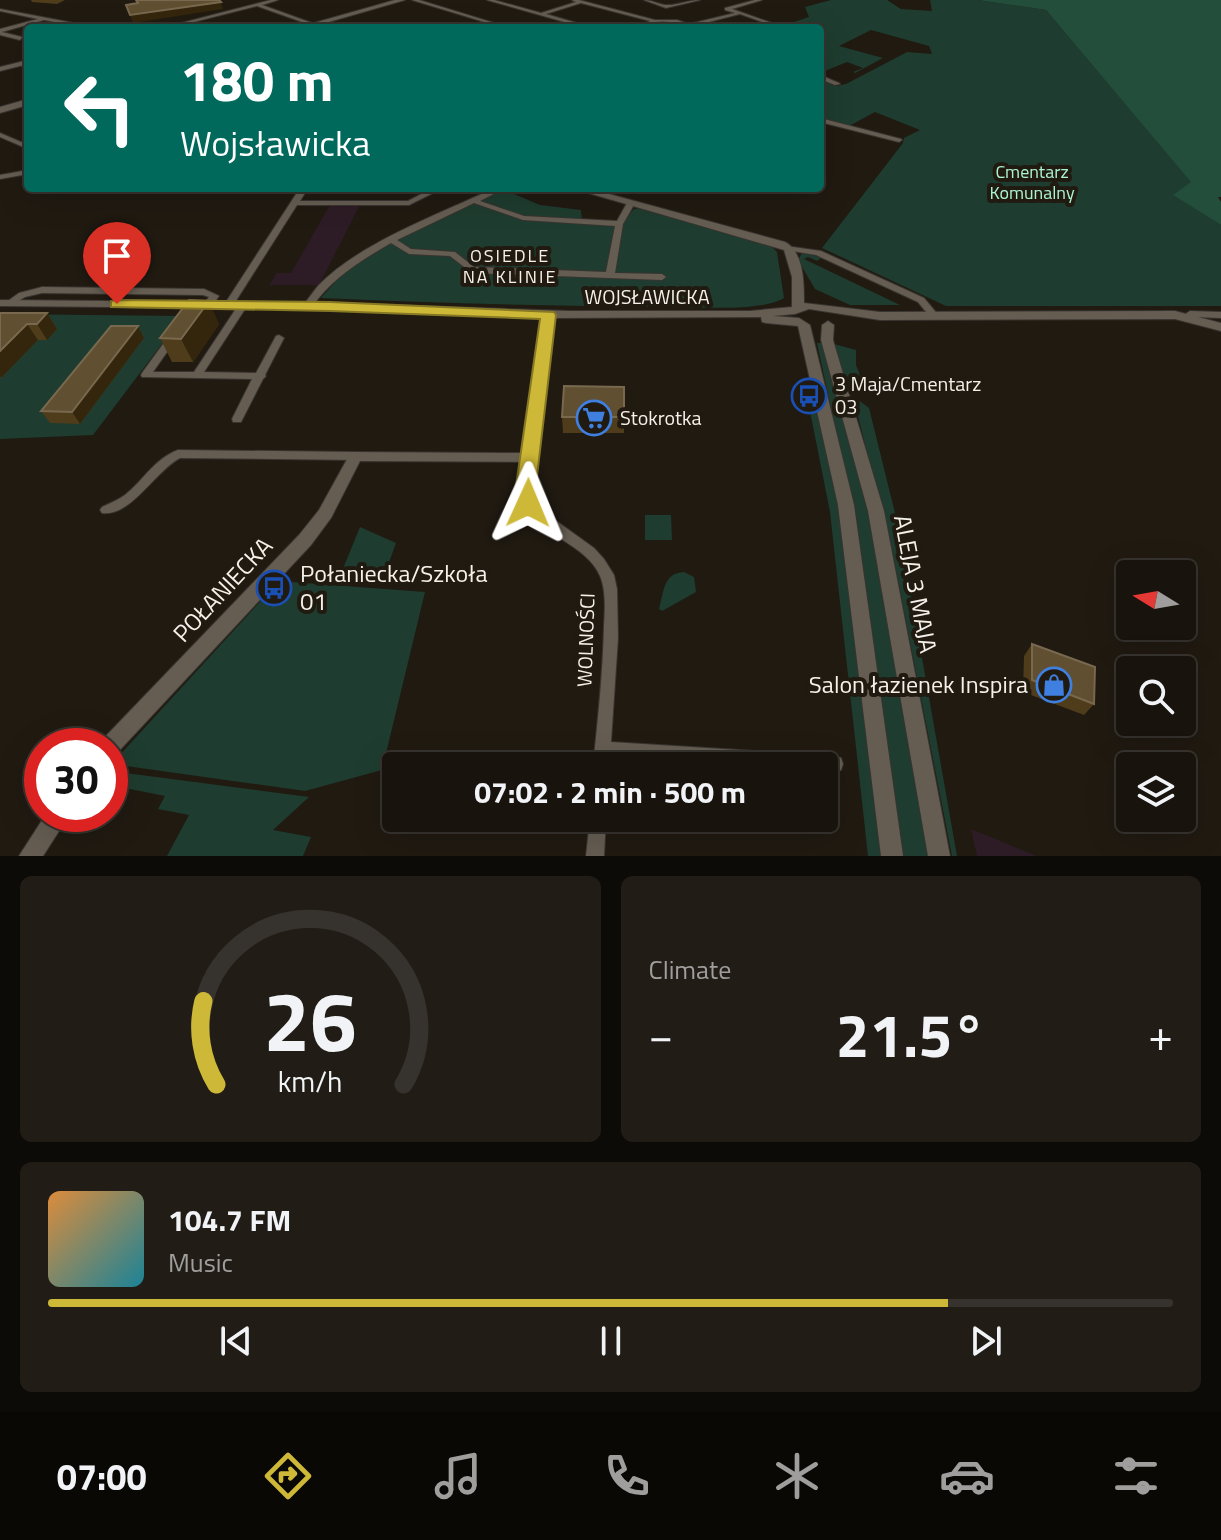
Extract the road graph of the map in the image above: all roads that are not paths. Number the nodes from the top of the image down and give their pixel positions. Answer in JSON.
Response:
{"nodes":[{"id":1,"x":276,"y":0,"type":"edge"},
{"id":2,"x":402,"y":0,"type":"edge"},
{"id":3,"x":414,"y":0,"type":"edge"},
{"id":4,"x":489,"y":0,"type":"edge"},
{"id":5,"x":646,"y":0,"type":"edge"},
{"id":6,"x":698,"y":0,"type":"edge"},
{"id":7,"x":760,"y":0,"type":"edge"},
{"id":8,"x":577,"y":1,"type":"edge"},
{"id":9,"x":258,"y":5,"type":"junction"},
{"id":10,"x":0,"y":10,"type":"edge"},
{"id":11,"x":740,"y":13,"type":"junction"},
{"id":12,"x":541,"y":14,"type":"junction"},
{"id":13,"x":48,"y":17,"type":"junction"},
{"id":14,"x":655,"y":21,"type":"junction"},
{"id":15,"x":489,"y":22,"type":"junction"},
{"id":16,"x":24,"y":24,"type":"edge"},
{"id":17,"x":26,"y":24,"type":"edge"},
{"id":18,"x":78,"y":24,"type":"edge"},
{"id":19,"x":180,"y":24,"type":"edge"},
{"id":20,"x":314,"y":24,"type":"joint"},
{"id":21,"x":483,"y":24,"type":"edge"},
{"id":22,"x":496,"y":24,"type":"edge"},
{"id":23,"x":575,"y":24,"type":"dead end"},
{"id":24,"x":648,"y":24,"type":"edge"},
{"id":25,"x":684,"y":24,"type":"edge"},
{"id":26,"x":702,"y":24,"type":"edge"},
{"id":27,"x":772,"y":24,"type":"edge"},
{"id":28,"x":0,"y":32,"type":"edge"},
{"id":29,"x":20,"y":38,"type":"dead end"},
{"id":30,"x":24,"y":63,"type":"edge"},
{"id":31,"x":1,"y":68,"type":"edge"},
{"id":32,"x":824,"y":79,"type":"edge"},
{"id":33,"x":837,"y":84,"type":"dead end"},
{"id":34,"x":24,"y":103,"type":"edge"},
{"id":35,"x":0,"y":110,"type":"edge"},
{"id":36,"x":824,"y":121,"type":"edge"},
{"id":37,"x":0,"y":135,"type":"edge"},
{"id":38,"x":899,"y":140,"type":"dead end"},
{"id":39,"x":24,"y":145,"type":"edge"},
{"id":40,"x":24,"y":173,"type":"edge"},
{"id":41,"x":0,"y":177,"type":"edge"},
{"id":42,"x":302,"y":192,"type":"edge"},
{"id":43,"x":431,"y":192,"type":"edge"},
{"id":44,"x":493,"y":192,"type":"edge"},
{"id":45,"x":591,"y":192,"type":"edge"},
{"id":46,"x":474,"y":201,"type":"junction"},
{"id":47,"x":295,"y":203,"type":"junction"},
{"id":48,"x":631,"y":203,"type":"junction"},
{"id":49,"x":619,"y":224,"type":"junction"},
{"id":50,"x":393,"y":241,"type":"junction"},
{"id":51,"x":789,"y":248,"type":"junction"},
{"id":52,"x":610,"y":274,"type":"junction"},
{"id":53,"x":662,"y":277,"type":"dead end"},
{"id":54,"x":798,"y":277,"type":"junction"},
{"id":55,"x":5,"y":303,"type":"edge"},
{"id":56,"x":194,"y":305,"type":"junction"},
{"id":57,"x":208,"y":305,"type":"junction"},
{"id":58,"x":235,"y":306,"type":"junction"},
{"id":59,"x":308,"y":306,"type":"junction"},
{"id":60,"x":549,"y":315,"type":"junction"},
{"id":61,"x":826,"y":315,"type":"junction"},
{"id":62,"x":1221,"y":315,"type":"edge"},
{"id":63,"x":799,"y":316,"type":"junction"},
{"id":64,"x":934,"y":316,"type":"junction"},
{"id":65,"x":1187,"y":317,"type":"junction"},
{"id":66,"x":1221,"y":327,"type":"edge"},
{"id":67,"x":279,"y":338,"type":"dead end"},
{"id":68,"x":197,"y":375,"type":"junction"},
{"id":69,"x":261,"y":376,"type":"junction"},
{"id":70,"x":237,"y":419,"type":"dead end"},
{"id":71,"x":356,"y":456,"type":"junction"},
{"id":72,"x":529,"y":458,"type":"junction"},
{"id":73,"x":106,"y":510,"type":"dead end"},
{"id":74,"x":127,"y":728,"type":"edge"},
{"id":75,"x":602,"y":752,"type":"edge"},
{"id":76,"x":47,"y":832,"type":"edge"},
{"id":77,"x":597,"y":832,"type":"edge"},
{"id":78,"x":30,"y":856,"type":"edge"},
{"id":79,"x":595,"y":856,"type":"edge"},
{"id":80,"x":892,"y":856,"type":"edge"},
{"id":81,"x":939,"y":856,"type":"edge"}],
"edges":[{"from":1,"to":9,"type":"street"},
{"from":2,"to":20,"type":"main road"},
{"from":3,"to":15,"type":"street"},
{"from":4,"to":12,"type":"street"},
{"from":5,"to":6,"type":"street"},
{"from":7,"to":11,"type":"street"},
{"from":8,"to":12,"type":"street"},
{"from":8,"to":14,"type":"street"},
{"from":9,"to":19,"type":"street"},
{"from":9,"to":20,"type":"street"},
{"from":10,"to":13,"type":"street"},
{"from":11,"to":26,"type":"street"},
{"from":11,"to":27,"type":"street"},
{"from":12,"to":23,"type":"street"},
{"from":13,"to":17,"type":"street"},
{"from":13,"to":18,"type":"street"},
{"from":14,"to":24,"type":"street"},
{"from":14,"to":25,"type":"street"},
{"from":15,"to":21,"type":"street"},
{"from":15,"to":22,"type":"street"},
{"from":16,"to":28,"type":"street"},
{"from":28,"to":29,"type":"street"},
{"from":30,"to":31,"type":"street"},
{"from":32,"to":33,"type":"street"},
{"from":34,"to":35,"type":"main road"},
{"from":36,"to":38,"type":"street"},
{"from":37,"to":39,"type":"street"},
{"from":40,"to":41,"type":"street"},
{"from":42,"to":47,"type":"street"},
{"from":43,"to":47,"type":"street"},
{"from":44,"to":46,"type":"street"},
{"from":45,"to":48,"type":"street"},
{"from":46,"to":49,"type":"street"},
{"from":46,"to":50,"type":"street"},
{"from":47,"to":58,"type":"street"},
{"from":48,"to":49,"type":"street"},
{"from":48,"to":51,"type":"street"},
{"from":49,"to":52,"type":"street"},
{"from":50,"to":52,"type":"street"},
{"from":50,"to":59,"type":"street"},
{"from":51,"to":54,"type":"street","name":"ALEJA 3 MAJA"},
{"from":51,"to":64,"type":"street"},
{"from":52,"to":53,"type":"street"},
{"from":54,"to":61,"type":"street","name":"ALEJA 3 MAJA"},
{"from":54,"to":63,"type":"street","name":"ALEJA 3 MAJA"},
{"from":55,"to":56,"type":"street","name":"WOJSŁAWICKA"},
{"from":55,"to":57,"type":"street","name":"WOJSŁAWICKA"},
{"from":56,"to":57,"type":"street","name":"WOJSŁAWICKA"},
{"from":56,"to":68,"type":"street"},
{"from":57,"to":58,"type":"street","name":"WOJSŁAWICKA"},
{"from":58,"to":59,"type":"street","name":"WOJSŁAWICKA"},
{"from":58,"to":68,"type":"street"},
{"from":59,"to":60,"type":"street","name":"WOJSŁAWICKA"},
{"from":60,"to":63,"type":"street","name":"WOJSŁAWICKA"},
{"from":60,"to":72,"type":"street","name":"WOLNOŚCI"},
{"from":61,"to":63,"type":"street"},
{"from":61,"to":63,"type":"street"},
{"from":61,"to":64,"type":"street"},
{"from":61,"to":81,"type":"street","name":"ALEJA 3 MAJA"},
{"from":62,"to":65,"type":"street"},
{"from":63,"to":80,"type":"street","name":"ALEJA 3 MAJA"},
{"from":64,"to":65,"type":"street"},
{"from":65,"to":66,"type":"street"},
{"from":67,"to":69,"type":"street"},
{"from":68,"to":69,"type":"street"},
{"from":69,"to":70,"type":"street"},
{"from":71,"to":72,"type":"street"},
{"from":71,"to":73,"type":"street"},
{"from":71,"to":74,"type":"street","name":"POŁANIECKA"},
{"from":72,"to":75,"type":"street","name":"WOLNOŚCI"},
{"from":76,"to":78,"type":"street"},
{"from":77,"to":79,"type":"street"}]}
